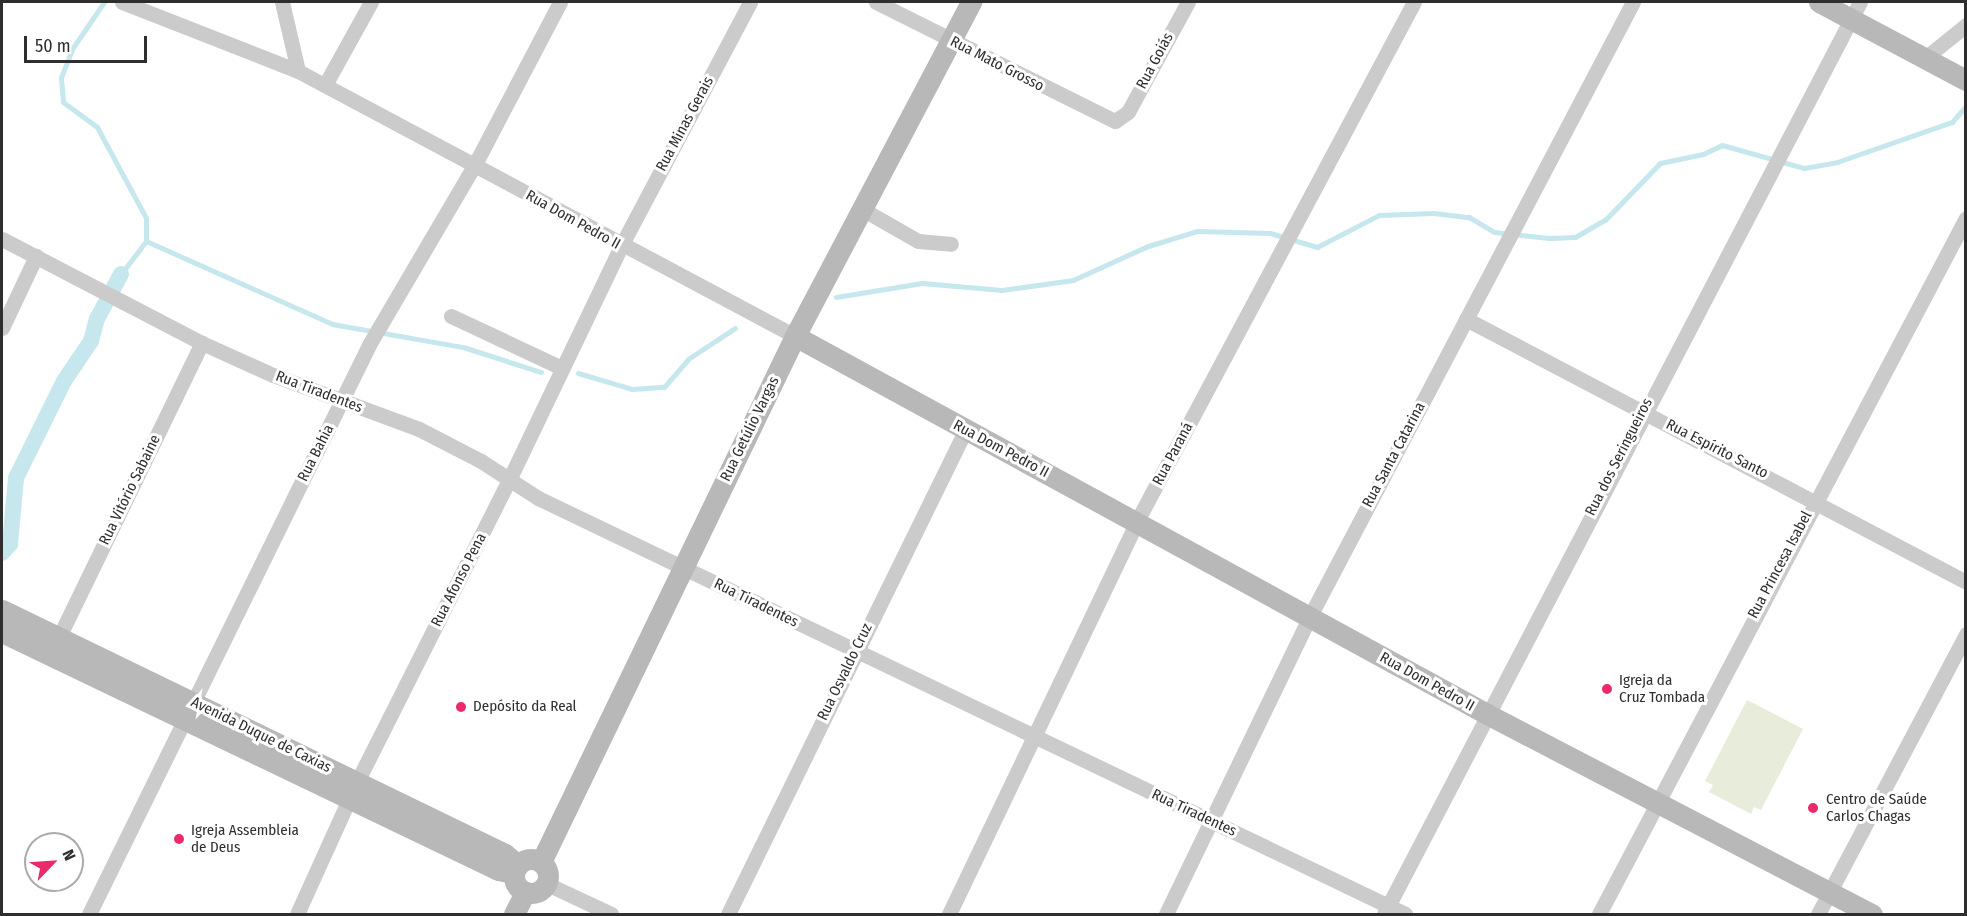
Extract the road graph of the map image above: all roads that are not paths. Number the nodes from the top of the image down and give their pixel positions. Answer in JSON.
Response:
{"nodes":[{"id":1,"x":122,"y":2,"type":"edge"},
{"id":2,"x":282,"y":2,"type":"edge"},
{"id":3,"x":371,"y":2,"type":"edge"},
{"id":4,"x":561,"y":2,"type":"edge"},
{"id":5,"x":750,"y":2,"type":"edge"},
{"id":6,"x":876,"y":2,"type":"edge"},
{"id":7,"x":971,"y":2,"type":"edge"},
{"id":8,"x":1188,"y":2,"type":"edge"},
{"id":9,"x":1414,"y":2,"type":"edge"},
{"id":10,"x":1633,"y":2,"type":"edge"},
{"id":11,"x":1819,"y":2,"type":"edge"},
{"id":12,"x":1855,"y":10,"type":"edge"},
{"id":13,"x":1965,"y":25,"type":"edge"},
{"id":14,"x":950,"y":40,"type":"junction"},
{"id":15,"x":1925,"y":58,"type":"junction"},
{"id":16,"x":298,"y":71,"type":"junction"},
{"id":17,"x":1965,"y":80,"type":"edge"},
{"id":18,"x":325,"y":85,"type":"junction"},
{"id":19,"x":1120,"y":119,"type":"joint"},
{"id":20,"x":474,"y":166,"type":"junction"},
{"id":21,"x":862,"y":210,"type":"junction"},
{"id":22,"x":1965,"y":218,"type":"edge"},
{"id":23,"x":2,"y":239,"type":"edge"},
{"id":24,"x":951,"y":244,"type":"dead end"},
{"id":25,"x":621,"y":246,"type":"junction"},
{"id":26,"x":36,"y":256,"type":"junction"},
{"id":27,"x":451,"y":316,"type":"dead end"},
{"id":28,"x":1466,"y":319,"type":"junction"},
{"id":29,"x":2,"y":327,"type":"edge"},
{"id":30,"x":795,"y":336,"type":"junction"},
{"id":31,"x":202,"y":343,"type":"junction"},
{"id":32,"x":562,"y":368,"type":"junction"},
{"id":33,"x":342,"y":400,"type":"junction"},
{"id":34,"x":1643,"y":410,"type":"junction"},
{"id":35,"x":965,"y":431,"type":"junction"},
{"id":36,"x":509,"y":480,"type":"junction"},
{"id":37,"x":1815,"y":500,"type":"junction"},
{"id":38,"x":1137,"y":521,"type":"junction"},
{"id":39,"x":685,"y":569,"type":"junction"},
{"id":40,"x":1965,"y":582,"type":"edge"},
{"id":41,"x":2,"y":610,"type":"edge"},
{"id":42,"x":1309,"y":618,"type":"junction"},
{"id":43,"x":2,"y":632,"type":"edge"},
{"id":44,"x":1965,"y":634,"type":"edge"},
{"id":45,"x":59,"y":637,"type":"junction"},
{"id":46,"x":855,"y":651,"type":"junction"},
{"id":47,"x":188,"y":710,"type":"junction"},
{"id":48,"x":1487,"y":714,"type":"junction"},
{"id":49,"x":1032,"y":738,"type":"junction"},
{"id":50,"x":353,"y":790,"type":"junction"},
{"id":51,"x":1655,"y":803,"type":"junction"},
{"id":52,"x":1210,"y":820,"type":"junction"},
{"id":53,"x":541,"y":862,"type":"junction"},
{"id":54,"x":516,"y":869,"type":"junction"},
{"id":55,"x":547,"y":884,"type":"junction"},
{"id":56,"x":525,"y":892,"type":"junction"},
{"id":57,"x":1830,"y":892,"type":"junction"},
{"id":58,"x":1386,"y":910,"type":"edge"},
{"id":59,"x":89,"y":915,"type":"edge"},
{"id":60,"x":297,"y":915,"type":"edge"},
{"id":61,"x":514,"y":915,"type":"edge"},
{"id":62,"x":611,"y":915,"type":"edge"},
{"id":63,"x":728,"y":915,"type":"edge"},
{"id":64,"x":949,"y":915,"type":"edge"},
{"id":65,"x":1166,"y":915,"type":"edge"},
{"id":66,"x":1405,"y":915,"type":"edge"},
{"id":67,"x":1599,"y":915,"type":"edge"},
{"id":68,"x":1818,"y":915,"type":"edge"},
{"id":69,"x":1872,"y":915,"type":"edge"}],
"edges":[{"from":1,"to":16,"type":"street","name":"Rua Dom Pedro II"},
{"from":2,"to":16,"type":"street"},
{"from":3,"to":18,"type":"street"},
{"from":4,"to":20,"type":"street","name":"Rua Bahia"},
{"from":5,"to":25,"type":"street","name":"Rua Minas Gerais"},
{"from":6,"to":14,"type":"street","name":"Rua Mato Grosso"},
{"from":7,"to":14,"type":"street","name":"Rua Getúlio Vargas"},
{"from":8,"to":19,"type":"street","name":"Rua Goiás"},
{"from":9,"to":38,"type":"street","name":"Rua Paraná"},
{"from":10,"to":28,"type":"street","name":"Rua Santa Catarina"},
{"from":11,"to":12,"type":"street"},
{"from":12,"to":15,"type":"street"},
{"from":12,"to":34,"type":"street","name":"Rua dos Seringueiros"},
{"from":13,"to":15,"type":"street"},
{"from":14,"to":19,"type":"street","name":"Rua Mato Grosso"},
{"from":14,"to":21,"type":"street","name":"Rua Getúlio Vargas"},
{"from":15,"to":17,"type":"street"},
{"from":16,"to":18,"type":"street","name":"Rua Dom Pedro II"},
{"from":18,"to":20,"type":"street","name":"Rua Dom Pedro II"},
{"from":20,"to":25,"type":"street","name":"Rua Dom Pedro II"},
{"from":20,"to":33,"type":"street","name":"Rua Bahia"},
{"from":21,"to":24,"type":"street"},
{"from":21,"to":30,"type":"street","name":"Rua Getúlio Vargas"},
{"from":22,"to":37,"type":"street","name":"Rua Princesa Isabel"},
{"from":23,"to":26,"type":"street","name":"Rua Tiradentes"},
{"from":25,"to":30,"type":"street","name":"Rua Dom Pedro II"},
{"from":25,"to":32,"type":"street","name":"Rua Afonso Pena"},
{"from":26,"to":29,"type":"street"},
{"from":26,"to":31,"type":"street","name":"Rua Tiradentes"},
{"from":27,"to":32,"type":"street"},
{"from":28,"to":34,"type":"street","name":"Rua Espírito Santo"},
{"from":28,"to":42,"type":"street","name":"Rua Santa Catarina"},
{"from":30,"to":35,"type":"street","name":"Rua Dom Pedro II"},
{"from":30,"to":39,"type":"street","name":"Rua Getúlio Vargas"},
{"from":31,"to":33,"type":"street","name":"Rua Tiradentes"},
{"from":31,"to":45,"type":"street","name":"Rua Vitório Sabaine"},
{"from":32,"to":36,"type":"street","name":"Rua Afonso Pena"},
{"from":33,"to":36,"type":"street","name":"Rua Tiradentes"},
{"from":33,"to":47,"type":"street","name":"Rua Bahia"},
{"from":34,"to":37,"type":"street","name":"Rua Espírito Santo"},
{"from":34,"to":48,"type":"street","name":"Rua dos Seringueiros"},
{"from":35,"to":38,"type":"street","name":"Rua Dom Pedro II"},
{"from":35,"to":46,"type":"street","name":"Rua Osvaldo Cruz"},
{"from":36,"to":39,"type":"street","name":"Rua Tiradentes"},
{"from":36,"to":50,"type":"street","name":"Rua Afonso Pena"},
{"from":37,"to":40,"type":"street","name":"Rua Espírito Santo"},
{"from":37,"to":51,"type":"street","name":"Rua Princesa Isabel"},
{"from":38,"to":42,"type":"street","name":"Rua Dom Pedro II"},
{"from":38,"to":49,"type":"street","name":"Rua Paraná"},
{"from":39,"to":46,"type":"street","name":"Rua Tiradentes"},
{"from":39,"to":53,"type":"street","name":"Rua Getúlio Vargas"},
{"from":41,"to":45,"type":"street","name":"Avenida Duque de Caxias"},
{"from":42,"to":48,"type":"street","name":"Rua Dom Pedro II"},
{"from":42,"to":52,"type":"street","name":"Rua Santa Catarina"},
{"from":43,"to":47,"type":"street","name":"Avenida Duque de Caxias"},
{"from":44,"to":57,"type":"street"},
{"from":45,"to":47,"type":"street","name":"Avenida Duque de Caxias"},
{"from":46,"to":49,"type":"street","name":"Rua Tiradentes"},
{"from":46,"to":63,"type":"street","name":"Rua Osvaldo Cruz"},
{"from":47,"to":50,"type":"street","name":"Avenida Duque de Caxias"},
{"from":47,"to":59,"type":"street","name":"Rua Bahia"},
{"from":48,"to":51,"type":"street","name":"Rua Dom Pedro II"},
{"from":48,"to":58,"type":"street","name":"Rua dos Seringueiros"},
{"from":49,"to":52,"type":"street","name":"Rua Tiradentes"},
{"from":49,"to":64,"type":"street","name":"Rua Paraná"},
{"from":50,"to":54,"type":"street","name":"Avenida Duque de Caxias"},
{"from":50,"to":60,"type":"street","name":"Rua Afonso Pena"},
{"from":51,"to":57,"type":"street","name":"Rua Dom Pedro II"},
{"from":51,"to":67,"type":"street","name":"Rua Princesa Isabel"},
{"from":52,"to":58,"type":"street","name":"Rua Tiradentes"},
{"from":52,"to":65,"type":"street","name":"Rua Santa Catarina"},
{"from":53,"to":54,"type":"street"},
{"from":53,"to":55,"type":"street"},
{"from":54,"to":56,"type":"street"},
{"from":55,"to":56,"type":"street"},
{"from":55,"to":62,"type":"street"},
{"from":56,"to":61,"type":"street"},
{"from":57,"to":68,"type":"street"},
{"from":57,"to":69,"type":"street","name":"Rua Dom Pedro II"},
{"from":58,"to":66,"type":"street","name":"Rua Tiradentes"}]}
